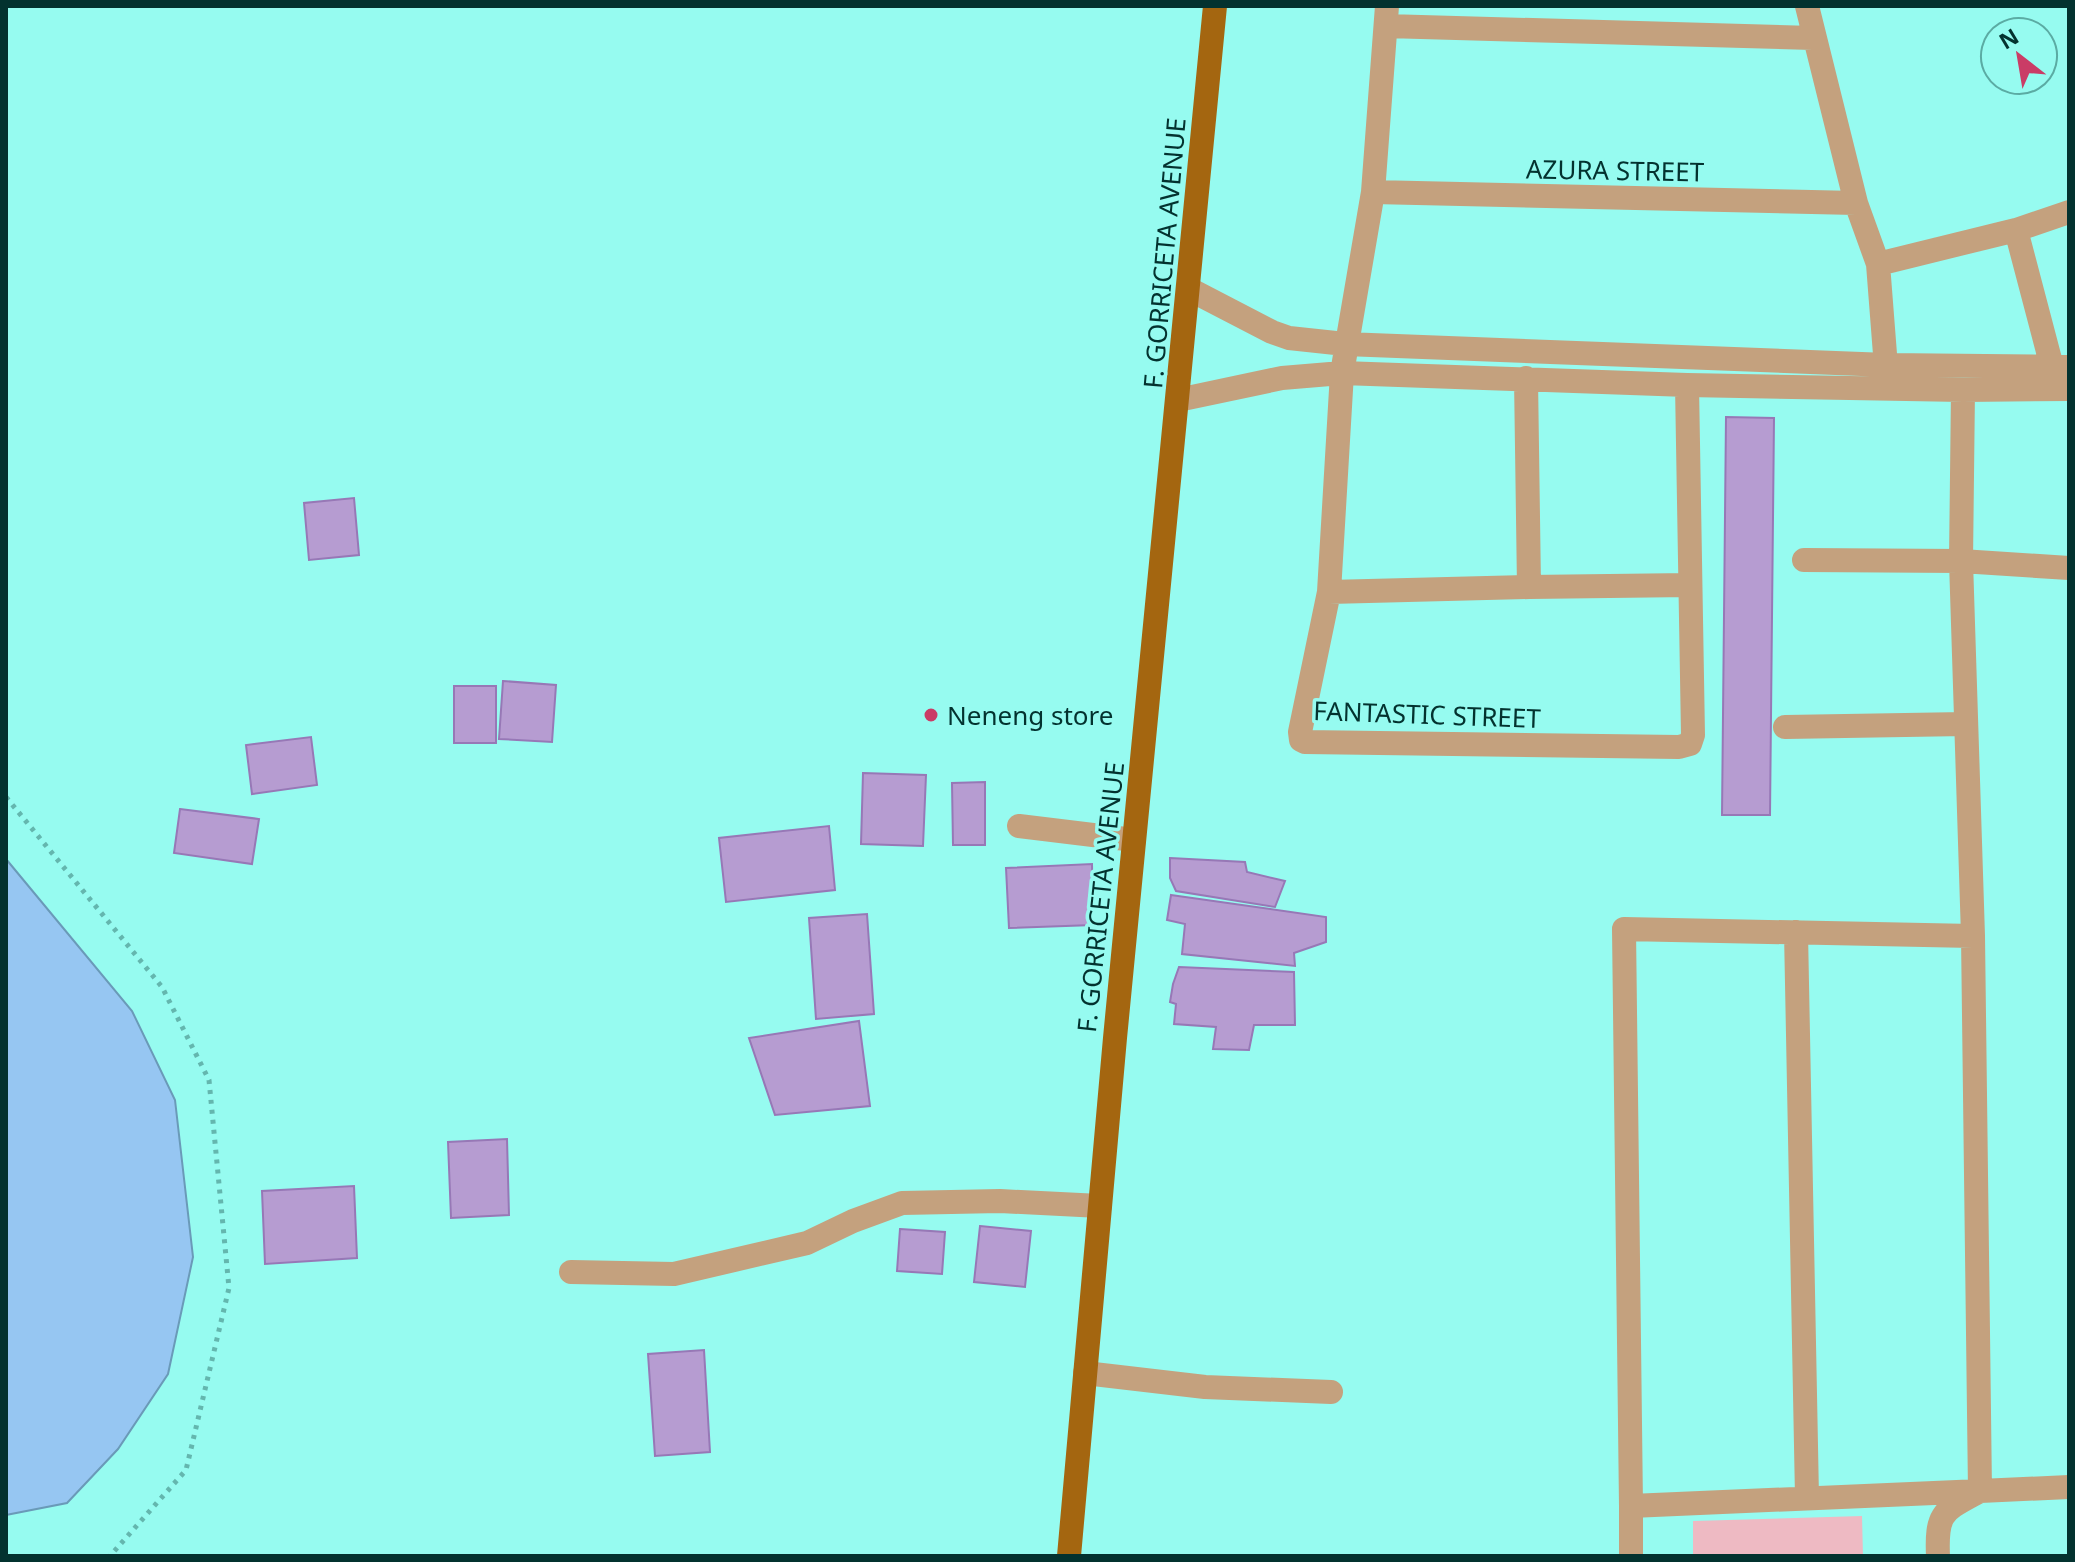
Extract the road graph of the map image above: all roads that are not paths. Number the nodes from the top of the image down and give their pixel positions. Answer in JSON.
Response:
{"nodes":[{"id":1,"x":1215,"y":6,"type":"edge"},
{"id":2,"x":1807,"y":6,"type":"edge"},
{"id":3,"x":1386,"y":16,"type":"edge"},
{"id":4,"x":1813,"y":38,"type":"junction"},
{"id":5,"x":1373,"y":192,"type":"junction"},
{"id":6,"x":1856,"y":203,"type":"junction"},
{"id":7,"x":2069,"y":212,"type":"edge"},
{"id":8,"x":2016,"y":230,"type":"junction"},
{"id":9,"x":1878,"y":264,"type":"junction"},
{"id":10,"x":1189,"y":289,"type":"junction"},
{"id":11,"x":1345,"y":344,"type":"junction"},
{"id":12,"x":1342,"y":373,"type":"junction"},
{"id":13,"x":1887,"y":376,"type":"junction"},
{"id":14,"x":1526,"y":378,"type":"junction"},
{"id":15,"x":2062,"y":378,"type":"edge"},
{"id":16,"x":1687,"y":385,"type":"junction"},
{"id":17,"x":1963,"y":390,"type":"junction"},
{"id":18,"x":1178,"y":400,"type":"junction"},
{"id":19,"x":1804,"y":560,"type":"dead end"},
{"id":20,"x":1961,"y":561,"type":"junction"},
{"id":21,"x":2069,"y":568,"type":"edge"},
{"id":22,"x":1689,"y":585,"type":"junction"},
{"id":23,"x":1529,"y":587,"type":"junction"},
{"id":24,"x":1329,"y":592,"type":"junction"},
{"id":25,"x":1965,"y":724,"type":"junction"},
{"id":26,"x":1785,"y":727,"type":"dead end"},
{"id":27,"x":1019,"y":826,"type":"dead end"},
{"id":28,"x":1134,"y":840,"type":"junction"},
{"id":29,"x":1796,"y":932,"type":"junction"},
{"id":30,"x":1973,"y":936,"type":"junction"},
{"id":31,"x":1100,"y":1206,"type":"junction"},
{"id":32,"x":571,"y":1272,"type":"dead end"},
{"id":33,"x":1085,"y":1373,"type":"junction"},
{"id":34,"x":1331,"y":1392,"type":"dead end"},
{"id":35,"x":2069,"y":1487,"type":"edge"},
{"id":36,"x":1980,"y":1491,"type":"junction"},
{"id":37,"x":1807,"y":1497,"type":"junction"},
{"id":38,"x":1631,"y":1506,"type":"junction"},
{"id":39,"x":1069,"y":1556,"type":"edge"},
{"id":40,"x":1631,"y":1556,"type":"edge"},
{"id":41,"x":1938,"y":1556,"type":"edge"}],
"edges":[{"from":1,"to":10,"type":"main road","name":"F. GORRICETA AVENUE"},
{"from":2,"to":4,"type":"street"},
{"from":3,"to":4,"type":"street"},
{"from":3,"to":5,"type":"street","name":"FANTASTIC STREET"},
{"from":4,"to":6,"type":"street"},
{"from":5,"to":6,"type":"street","name":"AZURA STREET"},
{"from":5,"to":11,"type":"street","name":"FANTASTIC STREET"},
{"from":6,"to":9,"type":"street"},
{"from":7,"to":8,"type":"street"},
{"from":8,"to":9,"type":"street"},
{"from":8,"to":15,"type":"street"},
{"from":9,"to":13,"type":"street"},
{"from":10,"to":11,"type":"street"},
{"from":10,"to":18,"type":"main road","name":"F. GORRICETA AVENUE"},
{"from":11,"to":12,"type":"street","name":"FANTASTIC STREET"},
{"from":11,"to":13,"type":"street"},
{"from":12,"to":14,"type":"street"},
{"from":12,"to":18,"type":"street"},
{"from":12,"to":24,"type":"street","name":"FANTASTIC STREET"},
{"from":13,"to":15,"type":"street"},
{"from":13,"to":16,"type":"street"},
{"from":13,"to":17,"type":"street"},
{"from":14,"to":16,"type":"street"},
{"from":14,"to":23,"type":"street"},
{"from":15,"to":17,"type":"street"},
{"from":16,"to":22,"type":"street","name":"FANTASTIC STREET"},
{"from":17,"to":20,"type":"street"},
{"from":18,"to":28,"type":"main road","name":"F. GORRICETA AVENUE"},
{"from":19,"to":20,"type":"street"},
{"from":20,"to":21,"type":"street"},
{"from":20,"to":25,"type":"street"},
{"from":22,"to":23,"type":"street"},
{"from":22,"to":24,"type":"street","name":"FANTASTIC STREET"},
{"from":23,"to":24,"type":"street"},
{"from":25,"to":26,"type":"street"},
{"from":25,"to":30,"type":"street"},
{"from":27,"to":28,"type":"street"},
{"from":28,"to":31,"type":"main road","name":"F. GORRICETA AVENUE"},
{"from":29,"to":30,"type":"street"},
{"from":29,"to":37,"type":"street"},
{"from":29,"to":38,"type":"street"},
{"from":30,"to":36,"type":"street"},
{"from":31,"to":32,"type":"street"},
{"from":31,"to":33,"type":"main road","name":"F. GORRICETA AVENUE"},
{"from":33,"to":34,"type":"street"},
{"from":33,"to":39,"type":"main road","name":"F. GORRICETA AVENUE"},
{"from":35,"to":36,"type":"street"},
{"from":36,"to":37,"type":"street"},
{"from":36,"to":41,"type":"street"},
{"from":37,"to":38,"type":"street"},
{"from":38,"to":40,"type":"street"}]}
